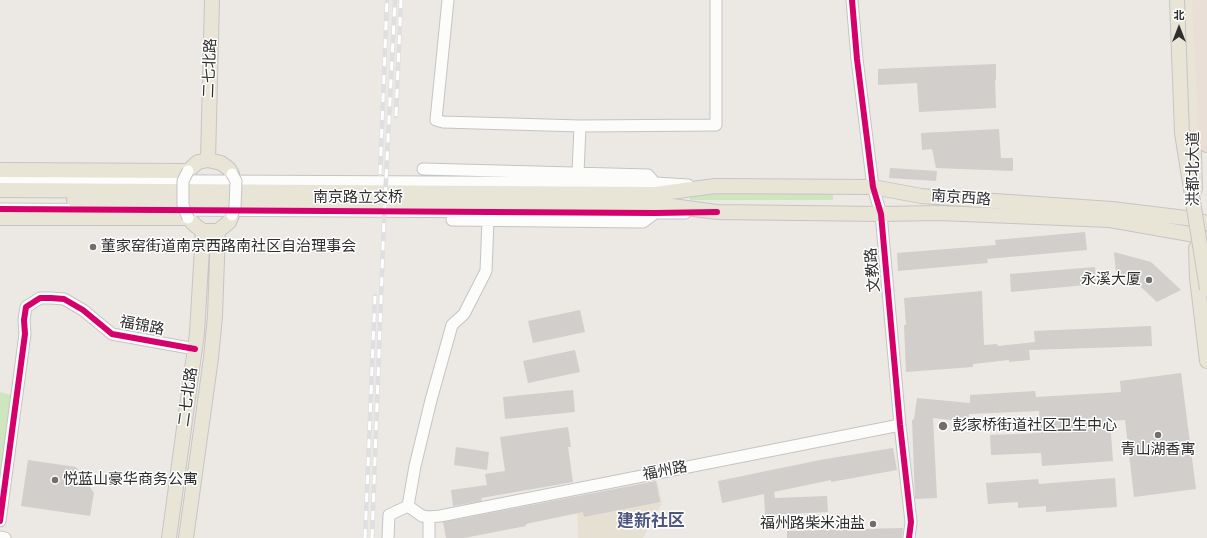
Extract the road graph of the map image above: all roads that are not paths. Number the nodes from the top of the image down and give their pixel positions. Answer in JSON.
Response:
{"nodes":[{"id":1,"x":212,"y":0,"type":"edge"},
{"id":2,"x":448,"y":0,"type":"edge"},
{"id":3,"x":716,"y":0,"type":"edge"},
{"id":4,"x":852,"y":0,"type":"edge"},
{"id":5,"x":1177,"y":0,"type":"edge"},
{"id":6,"x":1190,"y":0,"type":"edge"},
{"id":7,"x":1200,"y":0,"type":"edge"},
{"id":8,"x":580,"y":126,"type":"junction"},
{"id":9,"x":1207,"y":144,"type":"edge"},
{"id":10,"x":208,"y":160,"type":"junction"},
{"id":11,"x":423,"y":169,"type":"dead end"},
{"id":12,"x":0,"y":170,"type":"edge"},
{"id":13,"x":188,"y":171,"type":"junction"},
{"id":14,"x":578,"y":173,"type":"junction"},
{"id":15,"x":232,"y":174,"type":"joint"},
{"id":16,"x":0,"y":180,"type":"edge"},
{"id":17,"x":655,"y":183,"type":"junction"},
{"id":18,"x":715,"y":186,"type":"junction"},
{"id":19,"x":873,"y":187,"type":"junction"},
{"id":20,"x":0,"y":190,"type":"edge"},
{"id":21,"x":0,"y":200,"type":"edge"},
{"id":22,"x":0,"y":209,"type":"edge"},
{"id":23,"x":717,"y":212,"type":"junction"},
{"id":24,"x":655,"y":213,"type":"junction"},
{"id":25,"x":881,"y":214,"type":"junction"},
{"id":26,"x":232,"y":215,"type":"joint"},
{"id":27,"x":0,"y":218,"type":"edge"},
{"id":28,"x":188,"y":218,"type":"junction"},
{"id":29,"x":452,"y":220,"type":"dead end"},
{"id":30,"x":488,"y":220,"type":"junction"},
{"id":31,"x":1201,"y":221,"type":"edge"},
{"id":32,"x":203,"y":231,"type":"junction"},
{"id":33,"x":218,"y":231,"type":"junction"},
{"id":34,"x":1201,"y":238,"type":"edge"},
{"id":35,"x":1207,"y":289,"type":"edge"},
{"id":36,"x":195,"y":349,"type":"junction"},
{"id":37,"x":1207,"y":361,"type":"edge"},
{"id":38,"x":900,"y":425,"type":"junction"},
{"id":39,"x":408,"y":506,"type":"junction"},
{"id":40,"x":429,"y":516,"type":"junction"},
{"id":41,"x":0,"y":521,"type":"edge"},
{"id":42,"x":0,"y":538,"type":"edge"},
{"id":43,"x":5,"y":538,"type":"edge"},
{"id":44,"x":169,"y":538,"type":"edge"},
{"id":45,"x":186,"y":538,"type":"edge"},
{"id":46,"x":388,"y":538,"type":"edge"},
{"id":47,"x":429,"y":538,"type":"edge"},
{"id":48,"x":909,"y":538,"type":"edge"}],
"edges":[{"from":1,"to":10,"type":"main road","name":"二七北路"},
{"from":2,"to":8,"type":"street"},
{"from":3,"to":8,"type":"street"},
{"from":4,"to":19,"type":"street","name":"文教路"},
{"from":5,"to":35,"type":"main road","bridge":true},
{"from":6,"to":31,"type":"main road","name":"洪都北大道"},
{"from":7,"to":9,"type":"highway"},
{"from":8,"to":14,"type":"street"},
{"from":10,"to":13,"type":"main road"},
{"from":10,"to":15,"type":"main road"},
{"from":11,"to":14,"type":"street"},
{"from":12,"to":13,"type":"main road"},
{"from":13,"to":28,"type":"street","bridge":true},
{"from":14,"to":17,"type":"street"},
{"from":15,"to":26,"type":"street","bridge":true},
{"from":16,"to":17,"type":"street","name":"南京路立交桥"},
{"from":17,"to":18,"type":"street","name":"南京路立交桥"},
{"from":18,"to":19,"type":"main road","name":"南京西路"},
{"from":18,"to":20,"type":"main road","name":"南京路立交桥"},
{"from":19,"to":25,"type":"street","name":"文教路"},
{"from":19,"to":31,"type":"main road","name":"南京西路"},
{"from":21,"to":23,"type":"main road","name":"南京路立交桥"},
{"from":22,"to":24,"type":"street","name":"南京路立交桥"},
{"from":23,"to":24,"type":"street","name":"南京路立交桥"},
{"from":23,"to":25,"type":"main road","name":"南京西路"},
{"from":24,"to":30,"type":"street"},
{"from":25,"to":34,"type":"main road","name":"南京西路"},
{"from":25,"to":38,"type":"street","name":"文教路"},
{"from":26,"to":33,"type":"main road"},
{"from":27,"to":28,"type":"main road"},
{"from":28,"to":32,"type":"main road"},
{"from":29,"to":30,"type":"street"},
{"from":30,"to":39,"type":"street"},
{"from":31,"to":34,"type":"main road","name":"洪都北大道"},
{"from":32,"to":33,"type":"main road"},
{"from":32,"to":36,"type":"main road","name":"二七北路"},
{"from":33,"to":45,"type":"main road","name":"二七北路"},
{"from":34,"to":37,"type":"main road","name":"洪都北大道"},
{"from":36,"to":41,"type":"street","name":"福锦路"},
{"from":36,"to":44,"type":"main road","name":"二七北路"},
{"from":38,"to":40,"type":"street","name":"福州路"},
{"from":38,"to":48,"type":"street","name":"文教路"},
{"from":39,"to":40,"type":"street"},
{"from":39,"to":46,"type":"street"},
{"from":40,"to":47,"type":"street"},
{"from":42,"to":43,"type":"street"}]}
